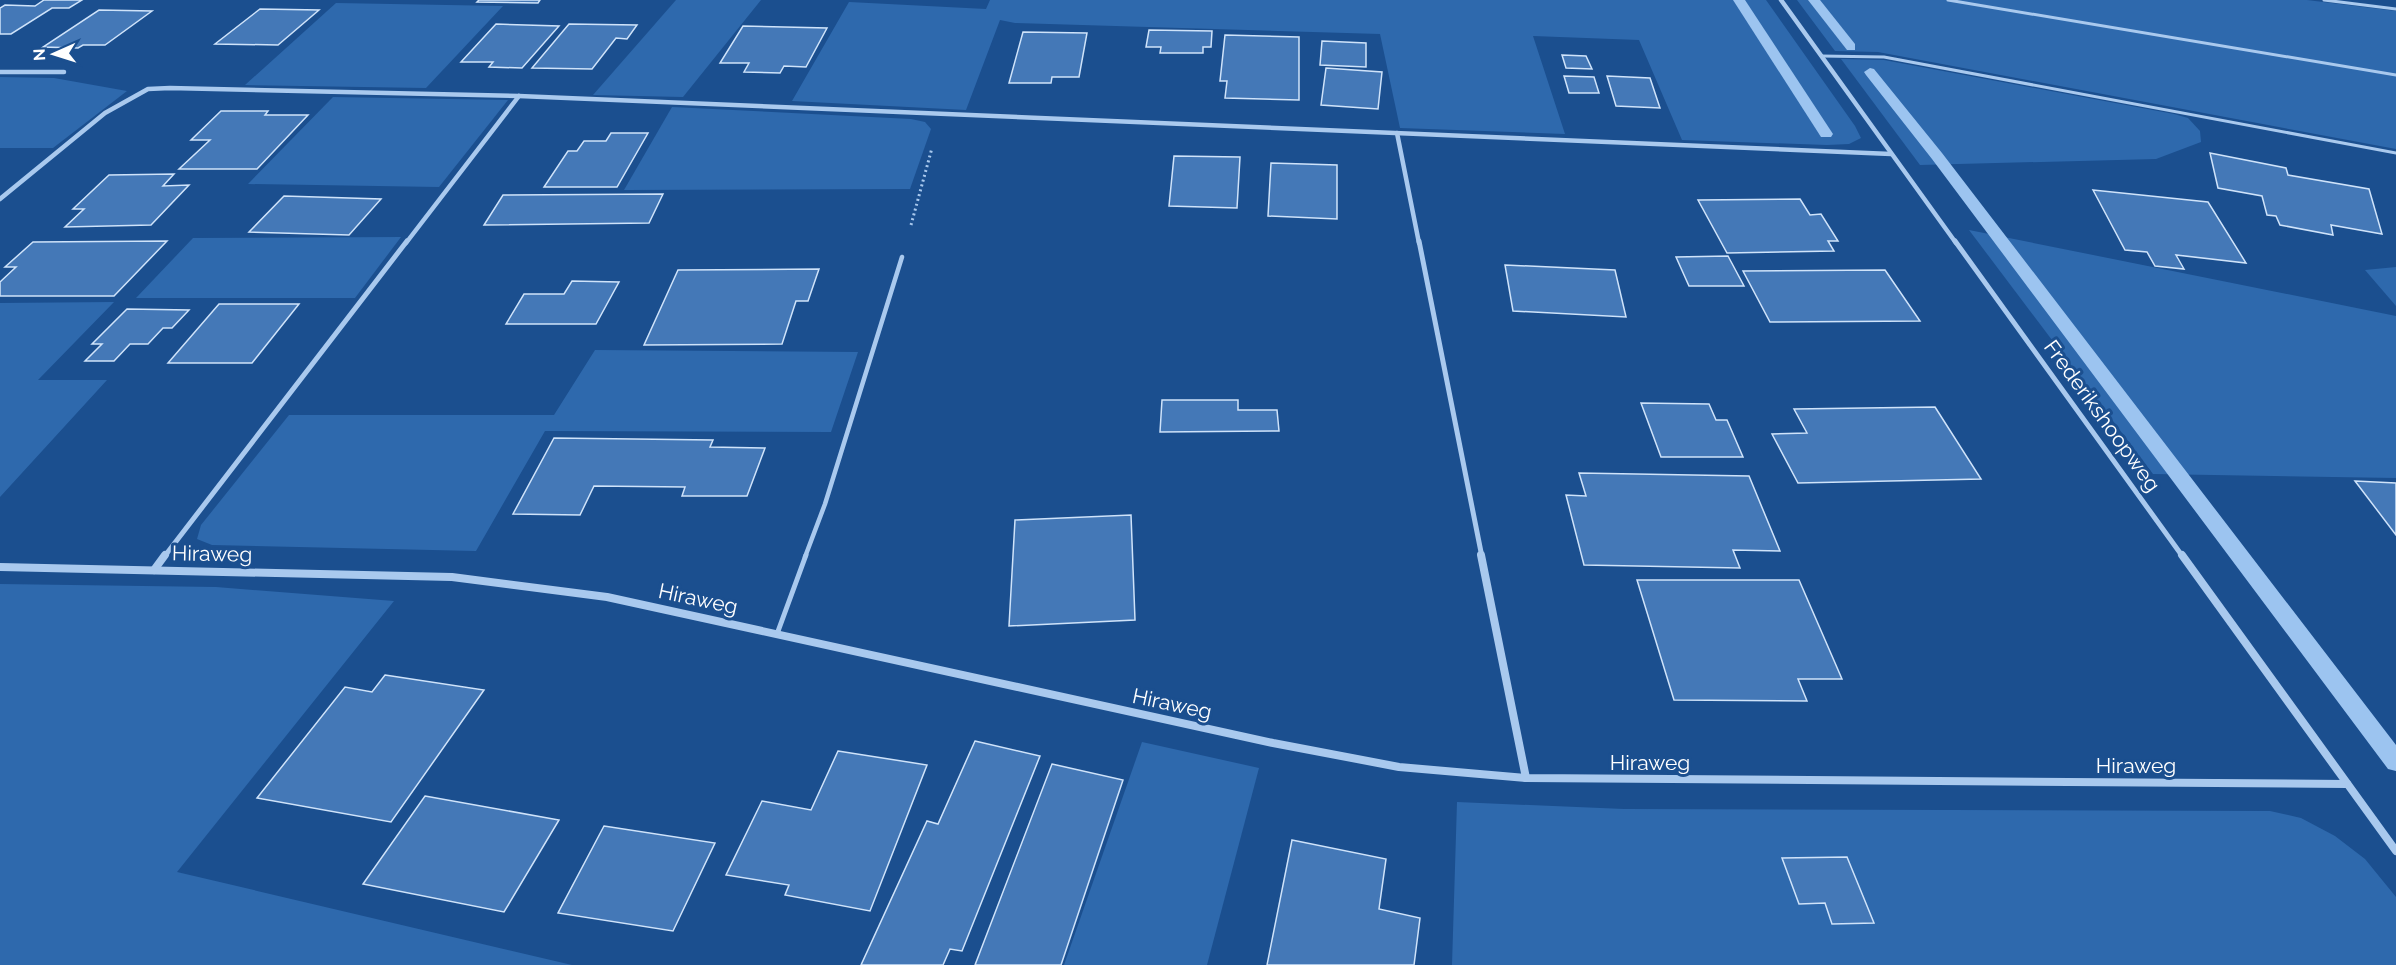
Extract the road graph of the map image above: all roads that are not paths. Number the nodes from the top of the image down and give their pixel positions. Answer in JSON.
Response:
{"nodes":[{"id":1,"x":1781,"y":0,"type":"edge"},
{"id":2,"x":1948,"y":0,"type":"edge"},
{"id":3,"x":2324,"y":0,"type":"edge"},
{"id":4,"x":2396,"y":9,"type":"edge"},
{"id":5,"x":1821,"y":56,"type":"junction"},
{"id":6,"x":0,"y":72,"type":"edge"},
{"id":7,"x":64,"y":72,"type":"dead end"},
{"id":8,"x":2396,"y":75,"type":"edge"},
{"id":9,"x":519,"y":96,"type":"junction"},
{"id":10,"x":1397,"y":133,"type":"junction"},
{"id":11,"x":2396,"y":153,"type":"edge"},
{"id":12,"x":1891,"y":154,"type":"junction"},
{"id":13,"x":0,"y":199,"type":"edge"},
{"id":14,"x":902,"y":257,"type":"road end"},
{"id":15,"x":0,"y":567,"type":"edge"},
{"id":16,"x":154,"y":570,"type":"junction"},
{"id":17,"x":777,"y":634,"type":"junction"},
{"id":18,"x":1526,"y":778,"type":"junction"},
{"id":19,"x":2347,"y":784,"type":"junction"},
{"id":20,"x":2396,"y":851,"type":"edge"}],
"edges":[{"from":1,"to":5,"type":"street","name":"Frederikshoopweg"},
{"from":2,"to":8,"type":"lane"},
{"from":3,"to":4,"type":"lane"},
{"from":5,"to":11,"type":"lane"},
{"from":5,"to":12,"type":"street","name":"Frederikshoopweg"},
{"from":6,"to":7,"type":"street"},
{"from":9,"to":10,"type":"street"},
{"from":9,"to":13,"type":"street"},
{"from":9,"to":16,"type":"street"},
{"from":10,"to":12,"type":"street"},
{"from":10,"to":18,"type":"street"},
{"from":12,"to":19,"type":"street","name":"Frederikshoopweg"},
{"from":14,"to":17,"type":"lane"},
{"from":15,"to":16,"type":"street","name":"Hiraweg"},
{"from":16,"to":17,"type":"street","name":"Hiraweg"},
{"from":17,"to":18,"type":"street","name":"Hiraweg"},
{"from":18,"to":19,"type":"street","name":"Hiraweg"},
{"from":19,"to":20,"type":"street","name":"Frederikshoopweg"}]}
